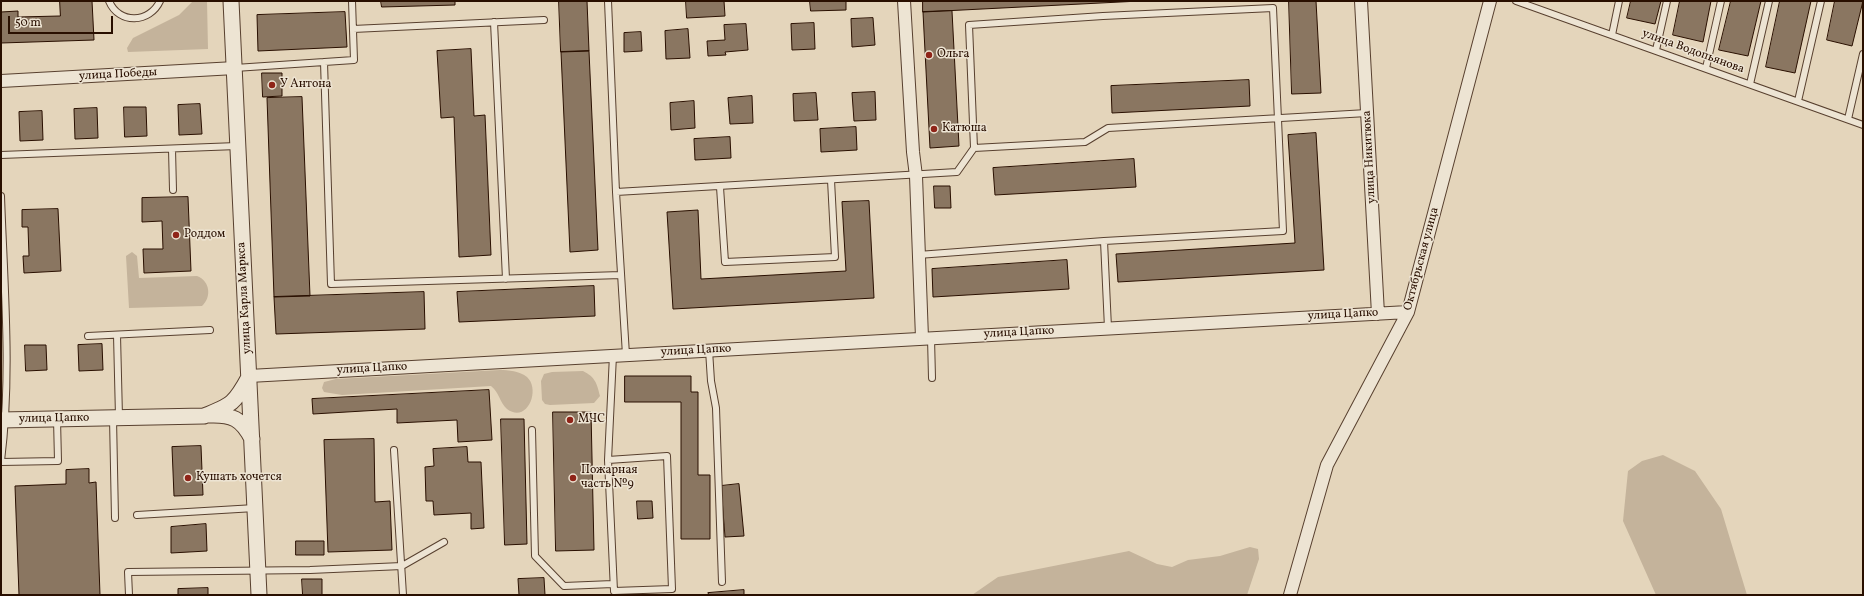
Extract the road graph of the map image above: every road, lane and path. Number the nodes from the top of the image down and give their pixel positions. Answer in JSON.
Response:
{"nodes":[{"id":1,"x":110,"y":1,"type":"edge"},
{"id":2,"x":160,"y":1,"type":"edge"},
{"id":3,"x":231,"y":1,"type":"edge"},
{"id":4,"x":352,"y":1,"type":"edge"},
{"id":5,"x":608,"y":1,"type":"edge"},
{"id":6,"x":904,"y":1,"type":"edge"},
{"id":7,"x":1361,"y":1,"type":"edge"},
{"id":8,"x":1490,"y":1,"type":"edge"},
{"id":9,"x":1516,"y":1,"type":"edge"},
{"id":10,"x":1620,"y":1,"type":"edge"},
{"id":11,"x":1667,"y":1,"type":"edge"},
{"id":12,"x":1721,"y":1,"type":"edge"},
{"id":13,"x":1769,"y":1,"type":"edge"},
{"id":14,"x":1821,"y":1,"type":"edge"},
{"id":15,"x":544,"y":20,"type":"dead end"},
{"id":16,"x":494,"y":22,"type":"junction"},
{"id":17,"x":353,"y":28,"type":"junction"},
{"id":18,"x":1612,"y":35,"type":"junction"},
{"id":19,"x":1656,"y":50,"type":"junction"},
{"id":20,"x":1863,"y":54,"type":"edge"},
{"id":21,"x":324,"y":62,"type":"junction"},
{"id":22,"x":235,"y":68,"type":"junction"},
{"id":23,"x":1706,"y":68,"type":"junction"},
{"id":24,"x":1,"y":81,"type":"edge"},
{"id":25,"x":1750,"y":84,"type":"junction"},
{"id":26,"x":1798,"y":101,"type":"junction"},
{"id":27,"x":1367,"y":112,"type":"junction"},
{"id":28,"x":1278,"y":118,"type":"junction"},
{"id":29,"x":1848,"y":119,"type":"junction"},
{"id":30,"x":1863,"y":125,"type":"edge"},
{"id":31,"x":238,"y":146,"type":"junction"},
{"id":32,"x":974,"y":148,"type":"junction"},
{"id":33,"x":172,"y":149,"type":"junction"},
{"id":34,"x":1,"y":155,"type":"edge"},
{"id":35,"x":916,"y":176,"type":"junction"},
{"id":36,"x":831,"y":180,"type":"junction"},
{"id":37,"x":720,"y":186,"type":"junction"},
{"id":38,"x":173,"y":190,"type":"dead end"},
{"id":39,"x":616,"y":192,"type":"junction"},
{"id":40,"x":1,"y":196,"type":"edge"},
{"id":41,"x":1104,"y":240,"type":"junction"},
{"id":42,"x":918,"y":255,"type":"junction"},
{"id":43,"x":621,"y":275,"type":"junction"},
{"id":44,"x":506,"y":279,"type":"junction"},
{"id":45,"x":1408,"y":312,"type":"junction"},
{"id":46,"x":1378,"y":314,"type":"junction"},
{"id":47,"x":3,"y":324,"type":"edge"},
{"id":48,"x":1108,"y":328,"type":"junction"},
{"id":49,"x":210,"y":330,"type":"dead end"},
{"id":50,"x":117,"y":335,"type":"junction"},
{"id":51,"x":88,"y":336,"type":"dead end"},
{"id":52,"x":926,"y":338,"type":"junction"},
{"id":53,"x":710,"y":350,"type":"junction"},
{"id":54,"x":613,"y":355,"type":"junction"},
{"id":55,"x":626,"y":355,"type":"junction"},
{"id":56,"x":249,"y":376,"type":"junction"},
{"id":57,"x":932,"y":378,"type":"dead end"},
{"id":58,"x":204,"y":416,"type":"junction"},
{"id":59,"x":116,"y":418,"type":"junction"},
{"id":60,"x":57,"y":419,"type":"junction"},
{"id":61,"x":4,"y":420,"type":"edge"},
{"id":62,"x":532,"y":430,"type":"dead end"},
{"id":63,"x":252,"y":441,"type":"junction"},
{"id":64,"x":394,"y":450,"type":"dead end"},
{"id":65,"x":608,"y":460,"type":"junction"},
{"id":66,"x":1,"y":461,"type":"edge"},
{"id":67,"x":255,"y":508,"type":"junction"},
{"id":68,"x":137,"y":515,"type":"dead end"},
{"id":69,"x":115,"y":518,"type":"dead end"},
{"id":70,"x":444,"y":542,"type":"dead end"},
{"id":71,"x":402,"y":566,"type":"junction"},
{"id":72,"x":258,"y":569,"type":"junction"},
{"id":73,"x":722,"y":582,"type":"dead end"},
{"id":74,"x":613,"y":584,"type":"junction"},
{"id":75,"x":129,"y":595,"type":"edge"},
{"id":76,"x":259,"y":595,"type":"edge"},
{"id":77,"x":403,"y":595,"type":"edge"},
{"id":78,"x":1290,"y":595,"type":"edge"}],
"edges":[{"from":1,"to":2,"type":"lane"},
{"from":3,"to":22,"type":"street","name":"улица Карла Маркса"},
{"from":4,"to":17,"type":"lane"},
{"from":5,"to":39,"type":"lane"},
{"from":6,"to":35,"type":"street"},
{"from":7,"to":27,"type":"street","name":"улица Никитюка"},
{"from":8,"to":45,"type":"street","name":"Октябрьская улица"},
{"from":9,"to":18,"type":"lane","name":"улица Водопьянова"},
{"from":10,"to":18,"type":"lane"},
{"from":11,"to":19,"type":"lane"},
{"from":12,"to":23,"type":"lane"},
{"from":13,"to":25,"type":"lane"},
{"from":14,"to":26,"type":"lane"},
{"from":15,"to":16,"type":"lane"},
{"from":16,"to":17,"type":"lane"},
{"from":16,"to":44,"type":"lane"},
{"from":17,"to":21,"type":"lane"},
{"from":18,"to":19,"type":"lane","name":"улица Водопьянова"},
{"from":19,"to":23,"type":"lane","name":"улица Водопьянова"},
{"from":20,"to":29,"type":"lane"},
{"from":21,"to":22,"type":"lane"},
{"from":21,"to":44,"type":"lane"},
{"from":22,"to":24,"type":"street","name":"улица Победы"},
{"from":22,"to":31,"type":"street","name":"улица Карла Маркса"},
{"from":23,"to":25,"type":"lane","name":"улица Водопьянова"},
{"from":25,"to":26,"type":"lane","name":"улица Водопьянова"},
{"from":26,"to":29,"type":"lane","name":"улица Водопьянова"},
{"from":27,"to":28,"type":"lane"},
{"from":27,"to":46,"type":"street","name":"улица Никитюка"},
{"from":28,"to":32,"type":"lane"},
{"from":28,"to":32,"type":"lane"},
{"from":28,"to":41,"type":"lane"},
{"from":29,"to":30,"type":"lane","name":"улица Водопьянова"},
{"from":31,"to":33,"type":"lane"},
{"from":31,"to":56,"type":"street","name":"улица Карла Маркса"},
{"from":32,"to":35,"type":"lane"},
{"from":33,"to":34,"type":"lane"},
{"from":33,"to":38,"type":"lane"},
{"from":35,"to":36,"type":"lane"},
{"from":35,"to":42,"type":"street"},
{"from":36,"to":37,"type":"lane"},
{"from":36,"to":37,"type":"lane"},
{"from":37,"to":39,"type":"lane"},
{"from":39,"to":43,"type":"lane"},
{"from":40,"to":47,"type":"lane"},
{"from":41,"to":42,"type":"lane"},
{"from":41,"to":48,"type":"lane"},
{"from":42,"to":52,"type":"street"},
{"from":43,"to":44,"type":"lane"},
{"from":43,"to":55,"type":"lane"},
{"from":45,"to":46,"type":"street","name":"улица Цапко"},
{"from":45,"to":78,"type":"street","name":"Октябрьская улица"},
{"from":46,"to":48,"type":"street","name":"улица Цапко"},
{"from":47,"to":61,"type":"lane"},
{"from":48,"to":52,"type":"street","name":"улица Цапко"},
{"from":49,"to":50,"type":"lane"},
{"from":50,"to":51,"type":"lane"},
{"from":50,"to":59,"type":"lane"},
{"from":52,"to":53,"type":"street","name":"улица Цапко"},
{"from":52,"to":57,"type":"lane"},
{"from":53,"to":55,"type":"street","name":"улица Цапко"},
{"from":53,"to":73,"type":"lane"},
{"from":54,"to":55,"type":"street","name":"улица Цапко"},
{"from":54,"to":56,"type":"street","name":"улица Цапко"},
{"from":54,"to":65,"type":"lane"},
{"from":56,"to":58,"type":"street","name":"улица Цапко"},
{"from":56,"to":63,"type":"street","name":"улица Карла Маркса"},
{"from":58,"to":59,"type":"street","name":"улица Цапко"},
{"from":58,"to":63,"type":"street"},
{"from":59,"to":60,"type":"street","name":"улица Цапко"},
{"from":59,"to":69,"type":"lane"},
{"from":60,"to":61,"type":"street","name":"улица Цапко"},
{"from":60,"to":66,"type":"lane"},
{"from":61,"to":66,"type":"lane"},
{"from":62,"to":74,"type":"lane"},
{"from":63,"to":67,"type":"street","name":"улица Карла Маркса"},
{"from":64,"to":71,"type":"lane"},
{"from":65,"to":74,"type":"lane"},
{"from":65,"to":74,"type":"lane"},
{"from":67,"to":68,"type":"lane"},
{"from":67,"to":72,"type":"street","name":"улица Карла Маркса"},
{"from":70,"to":71,"type":"lane"},
{"from":71,"to":72,"type":"lane"},
{"from":71,"to":77,"type":"lane"},
{"from":72,"to":75,"type":"lane"},
{"from":72,"to":76,"type":"street","name":"улица Карла Маркса"}]}
